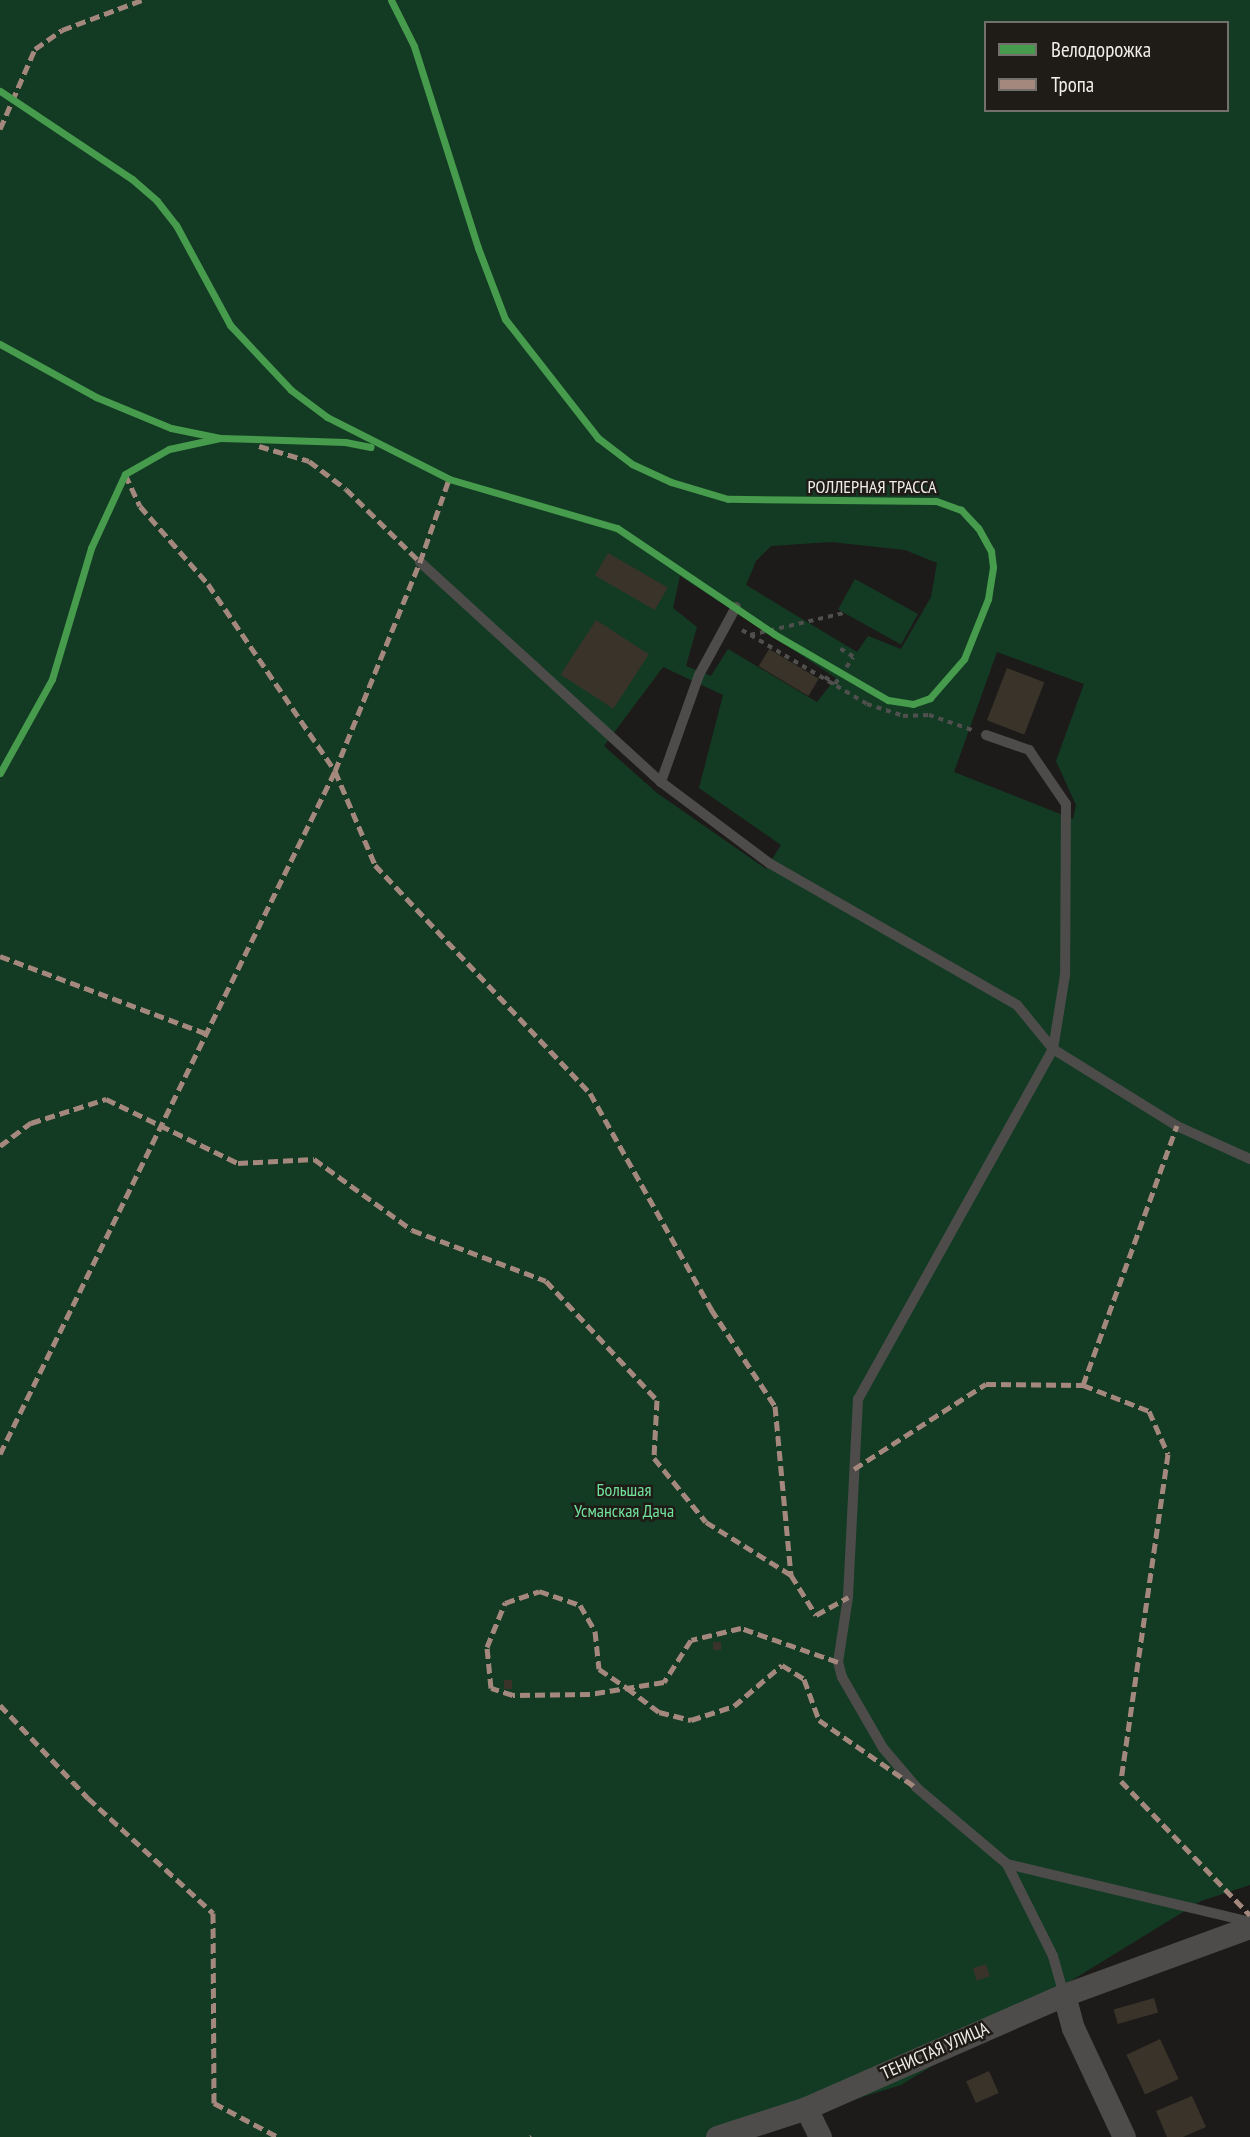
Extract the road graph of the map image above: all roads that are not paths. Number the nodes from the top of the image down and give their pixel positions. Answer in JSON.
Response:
{"nodes":[{"id":1,"x":420,"y":562,"type":"dead end"},
{"id":2,"x":736,"y":607,"type":"road end"},
{"id":3,"x":986,"y":735,"type":"road end"},
{"id":4,"x":660,"y":782,"type":"junction"},
{"id":5,"x":1053,"y":1049,"type":"junction"},
{"id":6,"x":1250,"y":1159,"type":"edge"},
{"id":7,"x":1007,"y":1864,"type":"junction"},
{"id":8,"x":1250,"y":1924,"type":"edge"},
{"id":9,"x":1064,"y":1995,"type":"junction"},
{"id":10,"x":806,"y":2108,"type":"junction"},
{"id":11,"x":717,"y":2137,"type":"edge"},
{"id":12,"x":820,"y":2137,"type":"edge"},
{"id":13,"x":1124,"y":2137,"type":"edge"}],
"edges":[{"from":1,"to":4,"type":"lane"},
{"from":2,"to":4,"type":"lane"},
{"from":3,"to":5,"type":"lane"},
{"from":4,"to":5,"type":"lane"},
{"from":5,"to":6,"type":"lane"},
{"from":5,"to":7,"type":"lane"},
{"from":7,"to":8,"type":"lane"},
{"from":7,"to":9,"type":"lane"},
{"from":8,"to":9,"type":"street","name":"ТЕНИСТАЯ УЛИЦА"},
{"from":9,"to":10,"type":"street","name":"ТЕНИСТАЯ УЛИЦА"},
{"from":9,"to":13,"type":"street"},
{"from":10,"to":11,"type":"street","name":"ТЕНИСТАЯ УЛИЦА"},
{"from":10,"to":12,"type":"street"}]}
